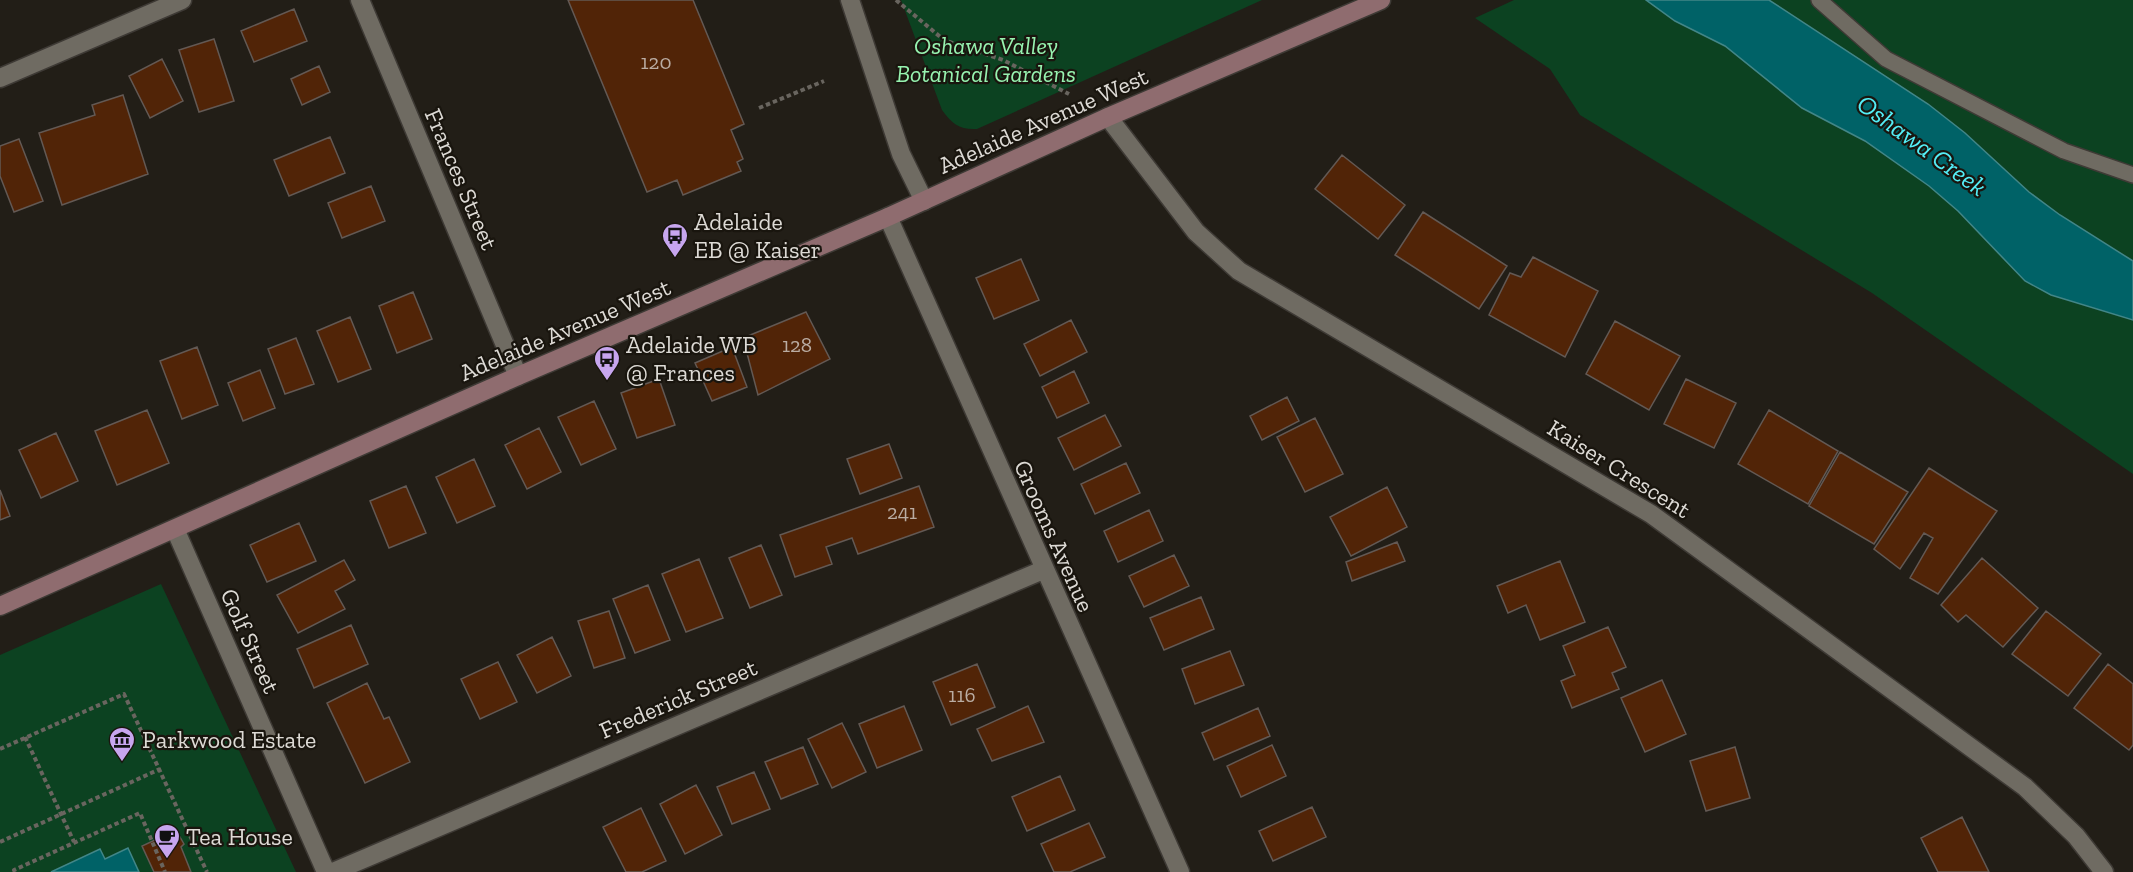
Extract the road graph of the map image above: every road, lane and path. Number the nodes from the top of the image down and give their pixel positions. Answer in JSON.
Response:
{"nodes":[{"id":1,"x":182,"y":0,"type":"edge"},
{"id":2,"x":360,"y":0,"type":"edge"},
{"id":3,"x":850,"y":0,"type":"edge"},
{"id":4,"x":896,"y":0,"type":"edge"},
{"id":5,"x":1381,"y":0,"type":"edge"},
{"id":6,"x":1819,"y":0,"type":"edge"},
{"id":7,"x":0,"y":78,"type":"edge"},
{"id":8,"x":824,"y":81,"type":"dead end"},
{"id":9,"x":1069,"y":94,"type":"dead end"},
{"id":10,"x":759,"y":108,"type":"dead end"},
{"id":11,"x":1108,"y":117,"type":"junction"},
{"id":12,"x":2133,"y":174,"type":"edge"},
{"id":13,"x":924,"y":201,"type":"junction"},
{"id":14,"x":888,"y":218,"type":"junction"},
{"id":15,"x":518,"y":376,"type":"junction"},
{"id":16,"x":175,"y":529,"type":"junction"},
{"id":17,"x":1043,"y":570,"type":"junction"},
{"id":18,"x":0,"y":606,"type":"edge"},
{"id":19,"x":25,"y":737,"type":"junction"},
{"id":20,"x":0,"y":749,"type":"edge"},
{"id":21,"x":160,"y":769,"type":"junction"},
{"id":22,"x":60,"y":814,"type":"junction"},
{"id":23,"x":0,"y":842,"type":"edge"},
{"id":24,"x":74,"y":843,"type":"junction"},
{"id":25,"x":15,"y":872,"type":"edge"},
{"id":26,"x":165,"y":872,"type":"edge"},
{"id":27,"x":207,"y":872,"type":"edge"},
{"id":28,"x":326,"y":872,"type":"edge"},
{"id":29,"x":333,"y":872,"type":"edge"},
{"id":30,"x":1180,"y":872,"type":"edge"},
{"id":31,"x":2104,"y":872,"type":"edge"}],
"edges":[{"from":1,"to":7,"type":"street"},
{"from":2,"to":15,"type":"street","name":"Frances Street"},
{"from":3,"to":13,"type":"street"},
{"from":4,"to":9,"type":"path"},
{"from":5,"to":11,"type":"main road","name":"Adelaide Avenue West"},
{"from":6,"to":12,"type":"lane"},
{"from":8,"to":10,"type":"path"},
{"from":11,"to":13,"type":"main road","name":"Adelaide Avenue West"},
{"from":11,"to":31,"type":"street","name":"Kaiser Crescent"},
{"from":13,"to":14,"type":"main road","name":"Adelaide Avenue West"},
{"from":14,"to":15,"type":"main road","name":"Adelaide Avenue West"},
{"from":14,"to":17,"type":"street","name":"Grooms Avenue"},
{"from":15,"to":16,"type":"main road","name":"Adelaide Avenue West"},
{"from":16,"to":18,"type":"main road","name":"Adelaide Avenue West"},
{"from":16,"to":28,"type":"street","name":"Golf Street"},
{"from":17,"to":29,"type":"street","name":"Frederick Street"},
{"from":17,"to":30,"type":"street","name":"Grooms Avenue"},
{"from":19,"to":20,"type":"path"},
{"from":19,"to":21,"type":"path"},
{"from":19,"to":22,"type":"path"},
{"from":21,"to":22,"type":"path"},
{"from":21,"to":27,"type":"path"},
{"from":22,"to":23,"type":"path"},
{"from":22,"to":24,"type":"path"},
{"from":24,"to":25,"type":"path"},
{"from":24,"to":26,"type":"path"}]}
